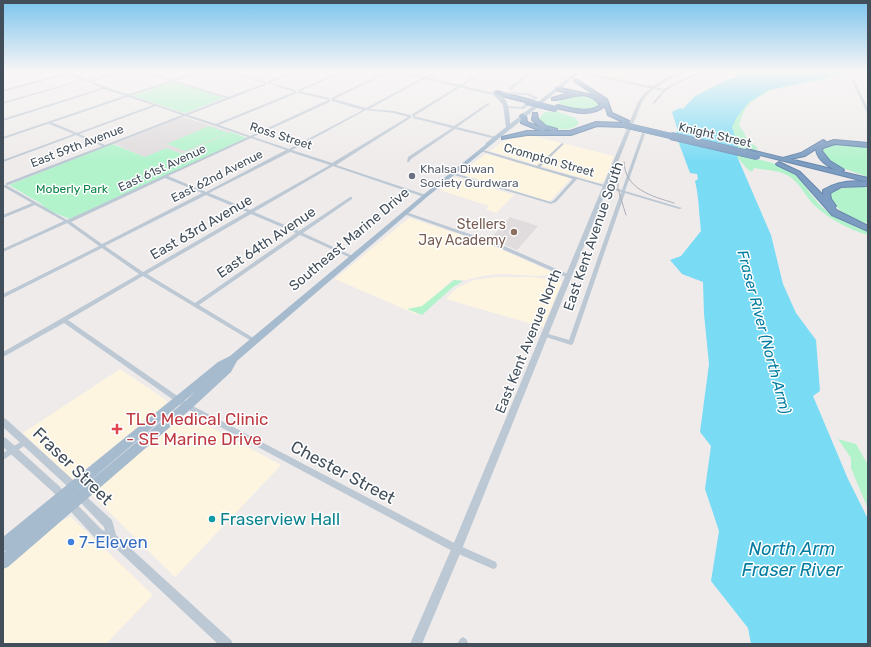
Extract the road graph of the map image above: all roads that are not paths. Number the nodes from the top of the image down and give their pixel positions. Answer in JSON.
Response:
{"nodes":[{"id":1,"x":63,"y":101,"type":"edge"},
{"id":2,"x":114,"y":101,"type":"edge"},
{"id":3,"x":145,"y":101,"type":"edge"},
{"id":4,"x":220,"y":101,"type":"edge"},
{"id":5,"x":274,"y":101,"type":"edge"},
{"id":6,"x":328,"y":101,"type":"edge"},
{"id":7,"x":336,"y":101,"type":"edge"},
{"id":8,"x":381,"y":101,"type":"edge"},
{"id":9,"x":435,"y":101,"type":"edge"},
{"id":10,"x":505,"y":101,"type":"edge"},
{"id":11,"x":525,"y":101,"type":"edge"},
{"id":12,"x":532,"y":101,"type":"edge"},
{"id":13,"x":544,"y":101,"type":"edge"},
{"id":14,"x":551,"y":101,"type":"edge"},
{"id":15,"x":599,"y":101,"type":"edge"},
{"id":16,"x":606,"y":101,"type":"edge"},
{"id":17,"x":641,"y":101,"type":"edge"},
{"id":18,"x":863,"y":101,"type":"edge"},
{"id":19,"x":489,"y":104,"type":"dead end"},
{"id":20,"x":156,"y":105,"type":"junction"},
{"id":21,"x":507,"y":107,"type":"junction"},
{"id":22,"x":556,"y":108,"type":"junction"},
{"id":23,"x":366,"y":109,"type":"junction"},
{"id":24,"x":868,"y":111,"type":"edge"},
{"id":25,"x":535,"y":114,"type":"junction"},
{"id":26,"x":185,"y":115,"type":"junction"},
{"id":27,"x":411,"y":116,"type":"junction"},
{"id":28,"x":523,"y":116,"type":"junction"},
{"id":29,"x":596,"y":116,"type":"dead end"},
{"id":30,"x":603,"y":118,"type":"dead end"},
{"id":31,"x":3,"y":120,"type":"edge"},
{"id":32,"x":50,"y":123,"type":"junction"},
{"id":33,"x":524,"y":123,"type":"junction"},
{"id":34,"x":626,"y":123,"type":"junction"},
{"id":35,"x":217,"y":126,"type":"junction"},
{"id":36,"x":508,"y":127,"type":"junction"},
{"id":37,"x":453,"y":128,"type":"junction"},
{"id":38,"x":564,"y":133,"type":"junction"},
{"id":39,"x":76,"y":134,"type":"junction"},
{"id":40,"x":643,"y":134,"type":"dead end"},
{"id":41,"x":252,"y":137,"type":"junction"},
{"id":42,"x":3,"y":138,"type":"edge"},
{"id":43,"x":494,"y":138,"type":"junction"},
{"id":44,"x":504,"y":138,"type":"junction"},
{"id":45,"x":562,"y":144,"type":"dead end"},
{"id":46,"x":868,"y":144,"type":"edge"},
{"id":47,"x":105,"y":146,"type":"junction"},
{"id":48,"x":485,"y":148,"type":"junction"},
{"id":49,"x":290,"y":149,"type":"junction"},
{"id":50,"x":760,"y":156,"type":"junction"},
{"id":51,"x":3,"y":161,"type":"edge"},
{"id":52,"x":408,"y":161,"type":"dead end"},
{"id":53,"x":334,"y":164,"type":"junction"},
{"id":54,"x":538,"y":167,"type":"junction"},
{"id":55,"x":453,"y":174,"type":"junction"},
{"id":56,"x":166,"y":177,"type":"junction"},
{"id":57,"x":576,"y":178,"type":"junction"},
{"id":58,"x":867,"y":182,"type":"edge"},
{"id":59,"x":5,"y":185,"type":"edge"},
{"id":60,"x":605,"y":185,"type":"junction"},
{"id":61,"x":624,"y":192,"type":"junction"},
{"id":62,"x":205,"y":193,"type":"junction"},
{"id":63,"x":425,"y":196,"type":"junction"},
{"id":64,"x":352,"y":198,"type":"dead end"},
{"id":65,"x":35,"y":203,"type":"junction"},
{"id":66,"x":680,"y":208,"type":"dead end"},
{"id":67,"x":250,"y":212,"type":"junction"},
{"id":68,"x":404,"y":213,"type":"junction"},
{"id":69,"x":3,"y":217,"type":"edge"},
{"id":70,"x":68,"y":222,"type":"junction"},
{"id":71,"x":868,"y":228,"type":"edge"},
{"id":72,"x":300,"y":233,"type":"junction"},
{"id":73,"x":103,"y":246,"type":"junction"},
{"id":74,"x":3,"y":251,"type":"edge"},
{"id":75,"x":353,"y":257,"type":"junction"},
{"id":76,"x":143,"y":274,"type":"junction"},
{"id":77,"x":568,"y":276,"type":"junction"},
{"id":78,"x":3,"y":296,"type":"edge"},
{"id":79,"x":194,"y":305,"type":"junction"},
{"id":80,"x":64,"y":320,"type":"junction"},
{"id":81,"x":545,"y":335,"type":"junction"},
{"id":82,"x":255,"y":341,"type":"junction"},
{"id":83,"x":3,"y":355,"type":"edge"},
{"id":84,"x":182,"y":403,"type":"junction"},
{"id":85,"x":3,"y":422,"type":"edge"},
{"id":86,"x":3,"y":441,"type":"edge"},
{"id":87,"x":25,"y":442,"type":"junction"},
{"id":88,"x":13,"y":450,"type":"junction"},
{"id":89,"x":3,"y":457,"type":"edge"},
{"id":90,"x":78,"y":492,"type":"junction"},
{"id":91,"x":67,"y":501,"type":"junction"},
{"id":92,"x":112,"y":538,"type":"junction"},
{"id":93,"x":3,"y":545,"type":"edge"},
{"id":94,"x":457,"y":549,"type":"junction"},
{"id":95,"x":3,"y":562,"type":"edge"},
{"id":96,"x":493,"y":565,"type":"dead end"},
{"id":97,"x":227,"y":644,"type":"edge"},
{"id":98,"x":416,"y":644,"type":"edge"}],
"edges":[{"from":1,"to":31,"type":"street"},
{"from":2,"to":32,"type":"street"},
{"from":3,"to":20,"type":"street","name":"Ross Street"},
{"from":4,"to":26,"type":"street","name":"East 59th Avenue"},
{"from":5,"to":35,"type":"street"},
{"from":6,"to":41,"type":"street","name":"East 61st Avenue"},
{"from":7,"to":23,"type":"street"},
{"from":8,"to":23,"type":"street","name":"East 62nd Avenue"},
{"from":9,"to":27,"type":"street","name":"East 63rd Avenue"},
{"from":10,"to":21,"type":"main road"},
{"from":11,"to":22,"type":"highway","name":"Knight Street","bridge":true},
{"from":12,"to":21,"type":"main road"},
{"from":13,"to":28,"type":"main road","name":"Southeast Marine Drive"},
{"from":14,"to":25,"type":"main road","name":"Southeast Marine Drive"},
{"from":15,"to":22,"type":"highway"},
{"from":16,"to":34,"type":"highway"},
{"from":17,"to":60,"type":"street","name":"East Kent Avenue North"},
{"from":18,"to":24,"type":"street"},
{"from":19,"to":37,"type":"street"},
{"from":20,"to":26,"type":"street","name":"Ross Street"},
{"from":20,"to":39,"type":"street"},
{"from":21,"to":36,"type":"main road"},
{"from":22,"to":25,"type":"highway"},
{"from":22,"to":29,"type":"highway","name":"Knight Street"},
{"from":22,"to":34,"type":"highway","name":"Knight Street"},
{"from":23,"to":27,"type":"street"},
{"from":23,"to":49,"type":"street","name":"East 62nd Avenue"},
{"from":25,"to":33,"type":"main road","name":"Southeast Marine Drive"},
{"from":26,"to":35,"type":"street","name":"Ross Street"},
{"from":26,"to":47,"type":"street","name":"East 59th Avenue"},
{"from":27,"to":37,"type":"street"},
{"from":27,"to":53,"type":"street","name":"East 63rd Avenue"},
{"from":28,"to":33,"type":"highway"},
{"from":28,"to":36,"type":"main road","name":"Southeast Marine Drive"},
{"from":30,"to":34,"type":"highway","name":"Knight Street"},
{"from":32,"to":39,"type":"street"},
{"from":32,"to":42,"type":"street"},
{"from":33,"to":38,"type":"highway"},
{"from":33,"to":44,"type":"main road","name":"Southeast Marine Drive"},
{"from":34,"to":38,"type":"highway"},
{"from":34,"to":50,"type":"highway","name":"Knight Street","bridge":true},
{"from":34,"to":50,"type":"highway","name":"Knight Street","bridge":true},
{"from":35,"to":41,"type":"street","name":"Ross Street"},
{"from":36,"to":43,"type":"main road","name":"Southeast Marine Drive"},
{"from":37,"to":43,"type":"street"},
{"from":37,"to":52,"type":"street"},
{"from":38,"to":44,"type":"highway"},
{"from":39,"to":47,"type":"street"},
{"from":39,"to":51,"type":"street"},
{"from":40,"to":61,"type":"street","name":"East Kent Avenue South"},
{"from":41,"to":49,"type":"street","name":"Ross Street"},
{"from":41,"to":56,"type":"street","name":"East 61st Avenue"},
{"from":43,"to":48,"type":"main road","name":"Southeast Marine Drive"},
{"from":44,"to":48,"type":"main road","name":"Southeast Marine Drive"},
{"from":45,"to":54,"type":"street"},
{"from":46,"to":50,"type":"highway"},
{"from":46,"to":58,"type":"highway"},
{"from":47,"to":59,"type":"street","name":"East 59th Avenue"},
{"from":48,"to":54,"type":"street","name":"Crompton Street"},
{"from":48,"to":55,"type":"main road","name":"Southeast Marine Drive"},
{"from":49,"to":53,"type":"street","name":"Ross Street"},
{"from":49,"to":62,"type":"street","name":"East 62nd Avenue"},
{"from":50,"to":58,"type":"highway","name":"Knight Street"},
{"from":50,"to":58,"type":"highway","name":"Knight Street"},
{"from":50,"to":71,"type":"highway"},
{"from":53,"to":63,"type":"street","name":"Ross Street"},
{"from":53,"to":67,"type":"street","name":"East 63rd Avenue"},
{"from":54,"to":57,"type":"street","name":"Crompton Street"},
{"from":55,"to":57,"type":"street"},
{"from":55,"to":63,"type":"main road","name":"Southeast Marine Drive"},
{"from":56,"to":62,"type":"street"},
{"from":56,"to":70,"type":"street","name":"East 61st Avenue"},
{"from":57,"to":60,"type":"street","name":"Crompton Street"},
{"from":58,"to":71,"type":"highway"},
{"from":59,"to":65,"type":"street"},
{"from":60,"to":61,"type":"street","name":"Crompton Street"},
{"from":60,"to":77,"type":"street","name":"East Kent Avenue North"},
{"from":61,"to":66,"type":"street","name":"Crompton Street"},
{"from":61,"to":81,"type":"street","name":"East Kent Avenue South"},
{"from":62,"to":67,"type":"street"},
{"from":62,"to":73,"type":"street","name":"East 62nd Avenue"},
{"from":63,"to":68,"type":"main road","name":"Southeast Marine Drive"},
{"from":64,"to":72,"type":"street","name":"East 64th Avenue"},
{"from":65,"to":69,"type":"street"},
{"from":65,"to":70,"type":"street"},
{"from":67,"to":72,"type":"street"},
{"from":67,"to":76,"type":"street","name":"East 63rd Avenue"},
{"from":68,"to":75,"type":"main road","name":"Southeast Marine Drive"},
{"from":68,"to":77,"type":"street"},
{"from":70,"to":73,"type":"street"},
{"from":70,"to":74,"type":"street","name":"East 61st Avenue"},
{"from":72,"to":75,"type":"street"},
{"from":72,"to":79,"type":"street","name":"East 64th Avenue"},
{"from":73,"to":76,"type":"street"},
{"from":73,"to":78,"type":"street","name":"East 62nd Avenue"},
{"from":75,"to":82,"type":"main road","name":"Southeast Marine Drive"},
{"from":76,"to":79,"type":"street"},
{"from":76,"to":80,"type":"street","name":"East 63rd Avenue"},
{"from":77,"to":81,"type":"street","name":"East Kent Avenue North"},
{"from":79,"to":82,"type":"street"},
{"from":80,"to":83,"type":"street","name":"East 63rd Avenue"},
{"from":80,"to":84,"type":"street","name":"Chester Street"},
{"from":81,"to":94,"type":"street","name":"East Kent Avenue North"},
{"from":82,"to":84,"type":"main road","name":"Southeast Marine Drive"},
{"from":84,"to":90,"type":"main road","name":"Southeast Marine Drive"},
{"from":84,"to":94,"type":"street","name":"Chester Street"},
{"from":85,"to":87,"type":"street","name":"Fraser Street"},
{"from":86,"to":88,"type":"street","name":"Fraser Street"},
{"from":87,"to":88,"type":"street"},
{"from":87,"to":90,"type":"street","name":"Fraser Street"},
{"from":88,"to":89,"type":"street"},
{"from":88,"to":91,"type":"street","name":"Fraser Street"},
{"from":90,"to":91,"type":"main road","name":"Southeast Marine Drive"},
{"from":90,"to":92,"type":"street","name":"Fraser Street"},
{"from":91,"to":92,"type":"street","name":"Fraser Street"},
{"from":91,"to":93,"type":"main road","name":"Southeast Marine Drive"},
{"from":91,"to":95,"type":"main road","name":"Southeast Marine Drive"},
{"from":92,"to":97,"type":"street","name":"Fraser Street"},
{"from":94,"to":96,"type":"street","name":"Chester Street"},
{"from":94,"to":98,"type":"street","name":"East Kent Avenue North"}]}
